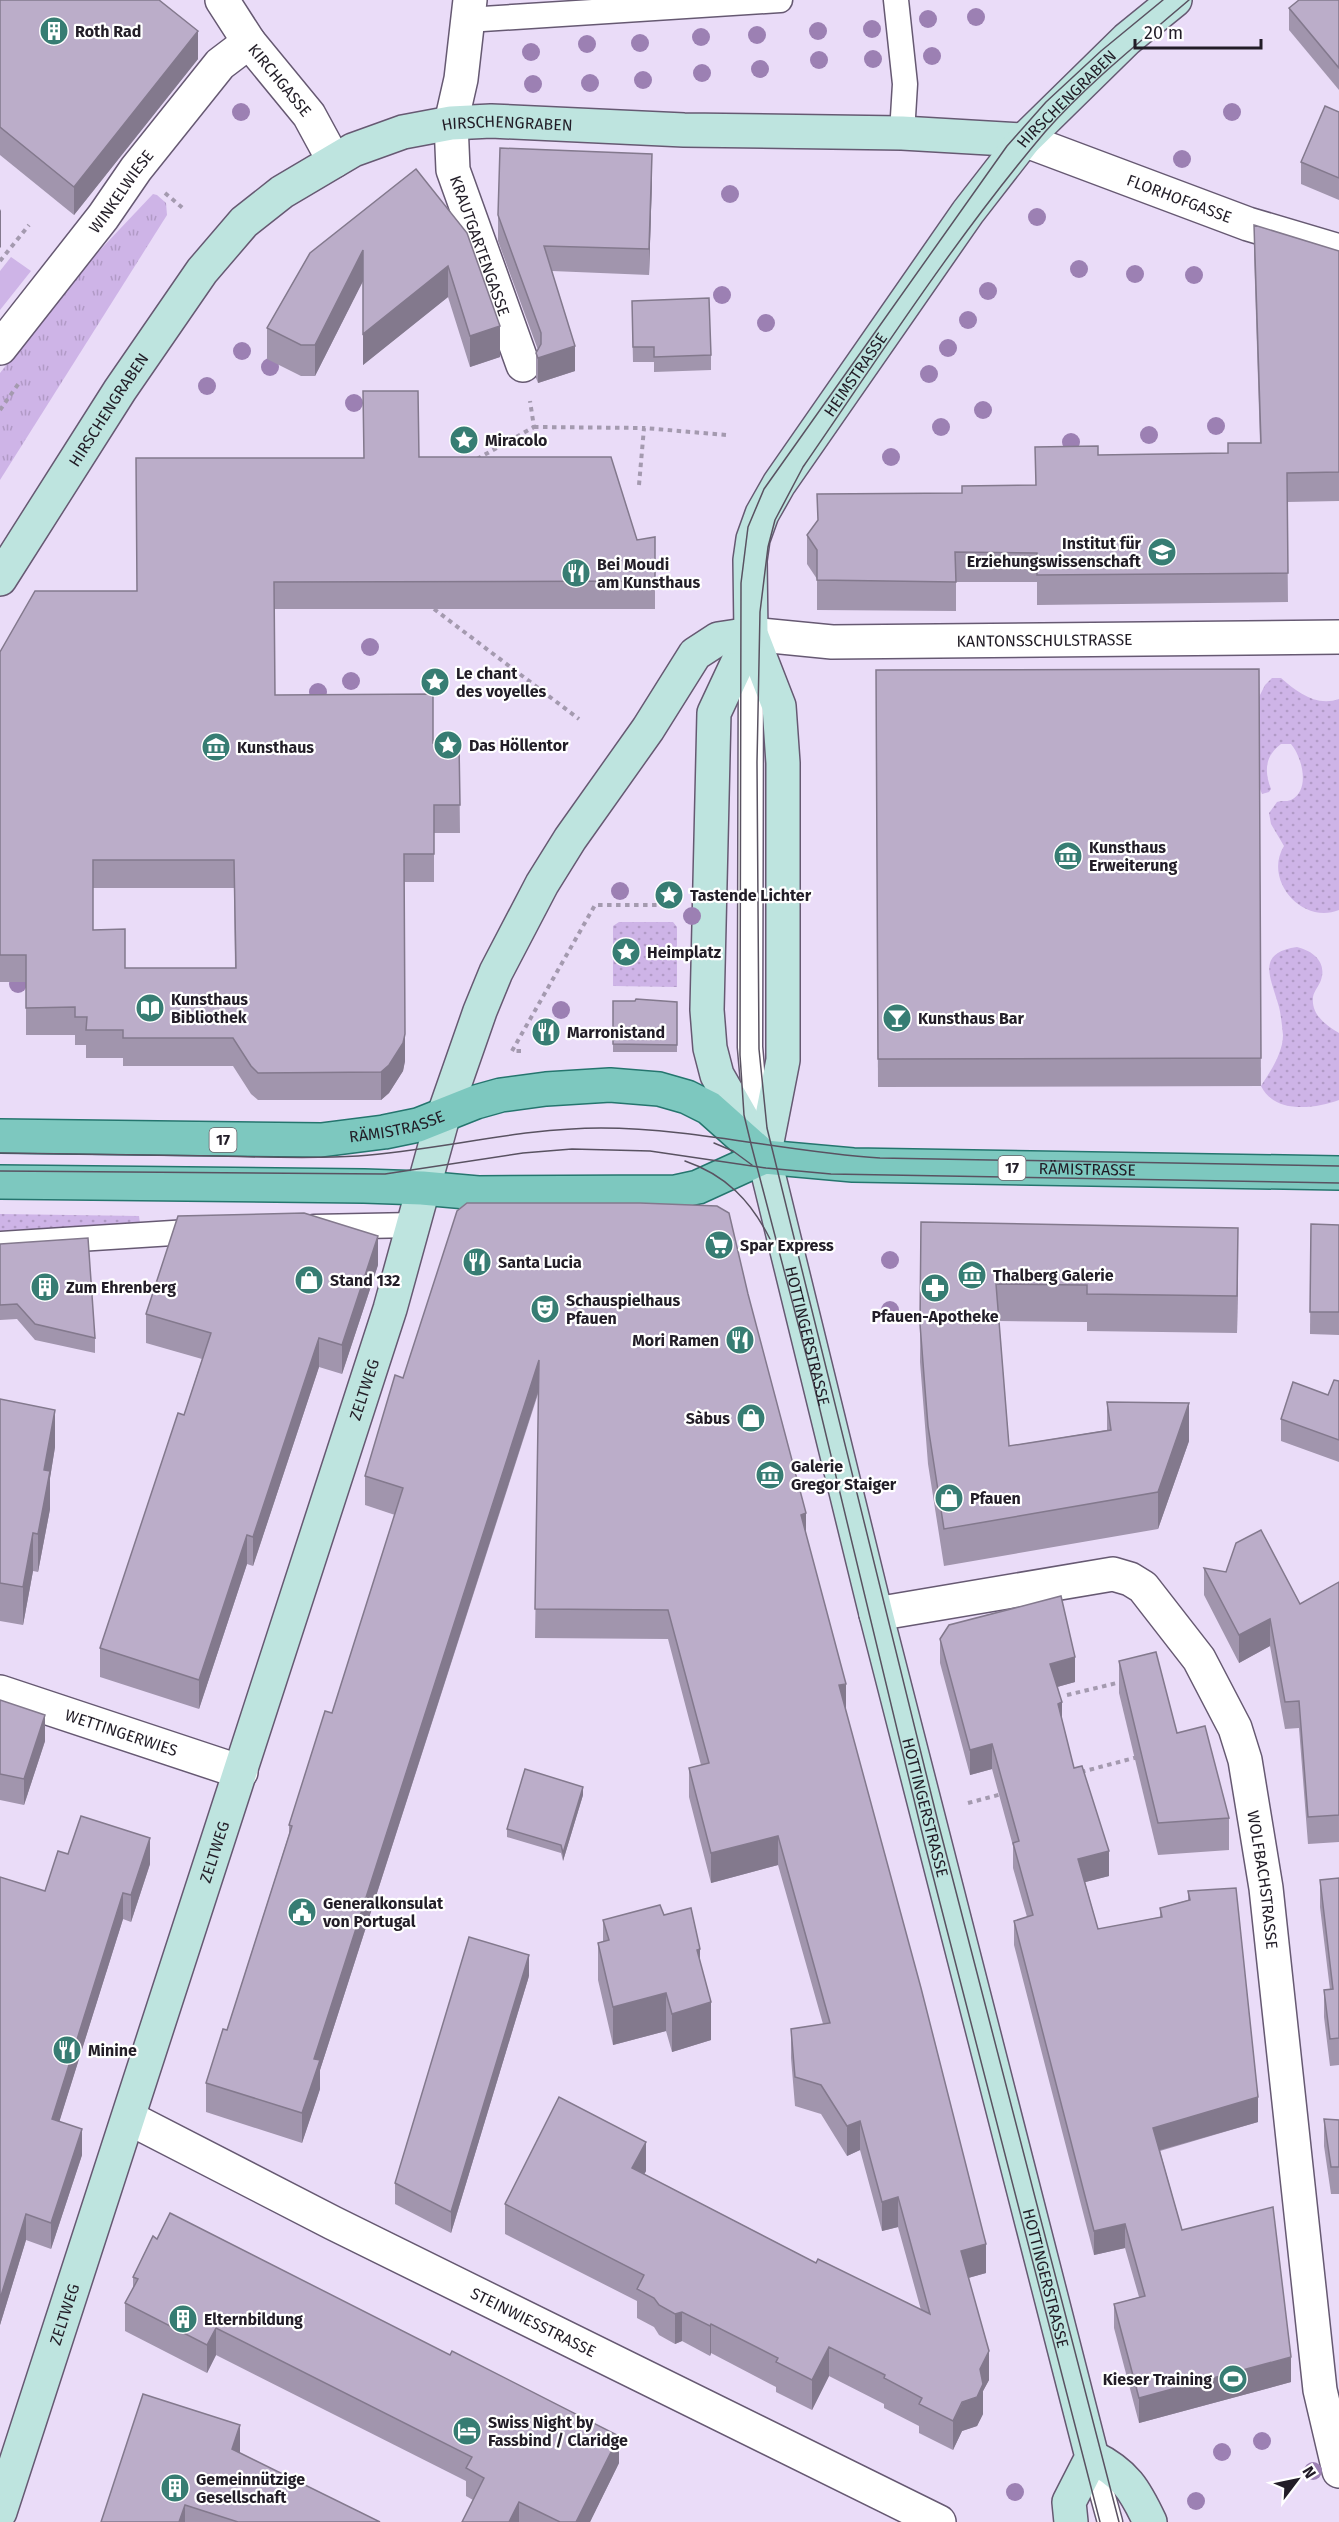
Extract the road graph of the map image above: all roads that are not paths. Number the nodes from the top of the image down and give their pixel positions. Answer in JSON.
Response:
{"nodes":[{"id":1,"x":222,"y":0,"type":"edge"},
{"id":2,"x":780,"y":0,"type":"edge"},
{"id":3,"x":896,"y":0,"type":"edge"},
{"id":4,"x":1175,"y":0,"type":"edge"},
{"id":5,"x":469,"y":10,"type":"edge"},
{"id":6,"x":249,"y":42,"type":"junction"},
{"id":7,"x":451,"y":123,"type":"junction"},
{"id":8,"x":902,"y":133,"type":"junction"},
{"id":9,"x":1024,"y":140,"type":"junction"},
{"id":10,"x":334,"y":161,"type":"junction"},
{"id":11,"x":1339,"y":251,"type":"edge"},
{"id":12,"x":0,"y":348,"type":"edge"},
{"id":13,"x":523,"y":365,"type":"road end"},
{"id":14,"x":0,"y":579,"type":"edge"},
{"id":15,"x":751,"y":634,"type":"junction"},
{"id":16,"x":1339,"y":637,"type":"edge"},
{"id":17,"x":443,"y":1116,"type":"junction"},
{"id":18,"x":0,"y":1136,"type":"edge"},
{"id":19,"x":764,"y":1157,"type":"junction"},
{"id":20,"x":1339,"y":1173,"type":"edge"},
{"id":21,"x":0,"y":1182,"type":"edge"},
{"id":22,"x":422,"y":1188,"type":"junction"},
{"id":23,"x":414,"y":1225,"type":"junction"},
{"id":24,"x":290,"y":1228,"type":"edge"},
{"id":25,"x":221,"y":1230,"type":"edge"},
{"id":26,"x":0,"y":1244,"type":"edge"},
{"id":27,"x":876,"y":1614,"type":"junction"},
{"id":28,"x":0,"y":1692,"type":"edge"},
{"id":29,"x":241,"y":1772,"type":"junction"},
{"id":30,"x":129,"y":2118,"type":"junction"},
{"id":31,"x":1092,"y":2457,"type":"junction"},
{"id":32,"x":1339,"y":2471,"type":"edge"},
{"id":33,"x":0,"y":2512,"type":"edge"},
{"id":34,"x":939,"y":2522,"type":"edge"},
{"id":35,"x":1071,"y":2522,"type":"edge"},
{"id":36,"x":1110,"y":2522,"type":"edge"},
{"id":37,"x":1150,"y":2522,"type":"edge"}],
"edges":[{"from":1,"to":6,"type":"street","name":"KIRCHGASSE"},
{"from":2,"to":5,"type":"lane"},
{"from":3,"to":8,"type":"lane"},
{"from":4,"to":9,"type":"street","name":"HIRSCHENGRABEN"},
{"from":5,"to":7,"type":"street","name":"KRAUTGARTENGASSE"},
{"from":6,"to":10,"type":"street","name":"KIRCHGASSE"},
{"from":6,"to":12,"type":"street","name":"WINKELWIESE"},
{"from":7,"to":8,"type":"street","name":"HIRSCHENGRABEN"},
{"from":7,"to":10,"type":"street","name":"HIRSCHENGRABEN"},
{"from":7,"to":13,"type":"street","name":"KRAUTGARTENGASSE"},
{"from":8,"to":9,"type":"street","name":"HIRSCHENGRABEN"},
{"from":9,"to":11,"type":"street","name":"FLORHOFGASSE"},
{"from":9,"to":15,"type":"street","name":"HEIMSTRASSE"},
{"from":10,"to":14,"type":"street","name":"HIRSCHENGRABEN"},
{"from":15,"to":16,"type":"street","name":"KANTONSSCHULSTRASSE"},
{"from":15,"to":17,"type":"street"},
{"from":15,"to":19,"type":"street"},
{"from":15,"to":19,"type":"street"},
{"from":17,"to":18,"type":"main road","name":"RÄMISTRASSE","number":"17"},
{"from":17,"to":19,"type":"main road","name":"RÄMISTRASSE","number":"17"},
{"from":17,"to":22,"type":"street"},
{"from":19,"to":20,"type":"main road","name":"RÄMISTRASSE","number":"17"},
{"from":19,"to":22,"type":"main road","name":"RÄMISTRASSE","number":"17"},
{"from":19,"to":27,"type":"street","name":"HOTTINGERSTRASSE"},
{"from":21,"to":22,"type":"main road","name":"RÄMISTRASSE","number":"17"},
{"from":22,"to":23,"type":"street","name":"ZELTWEG"},
{"from":23,"to":24,"type":"lane"},
{"from":23,"to":29,"type":"street","name":"ZELTWEG"},
{"from":25,"to":26,"type":"lane"},
{"from":27,"to":31,"type":"street","name":"HOTTINGERSTRASSE"},
{"from":27,"to":32,"type":"street","name":"WOLFBACHSTRASSE"},
{"from":28,"to":29,"type":"street","name":"WETTINGERWIES"},
{"from":29,"to":30,"type":"street","name":"ZELTWEG"},
{"from":30,"to":33,"type":"street","name":"ZELTWEG"},
{"from":30,"to":34,"type":"street","name":"STEINWIESSTRASSE"},
{"from":31,"to":35,"type":"street"},
{"from":31,"to":36,"type":"lane","name":"HOTTINGERSTRASSE"},
{"from":31,"to":37,"type":"street"}]}
